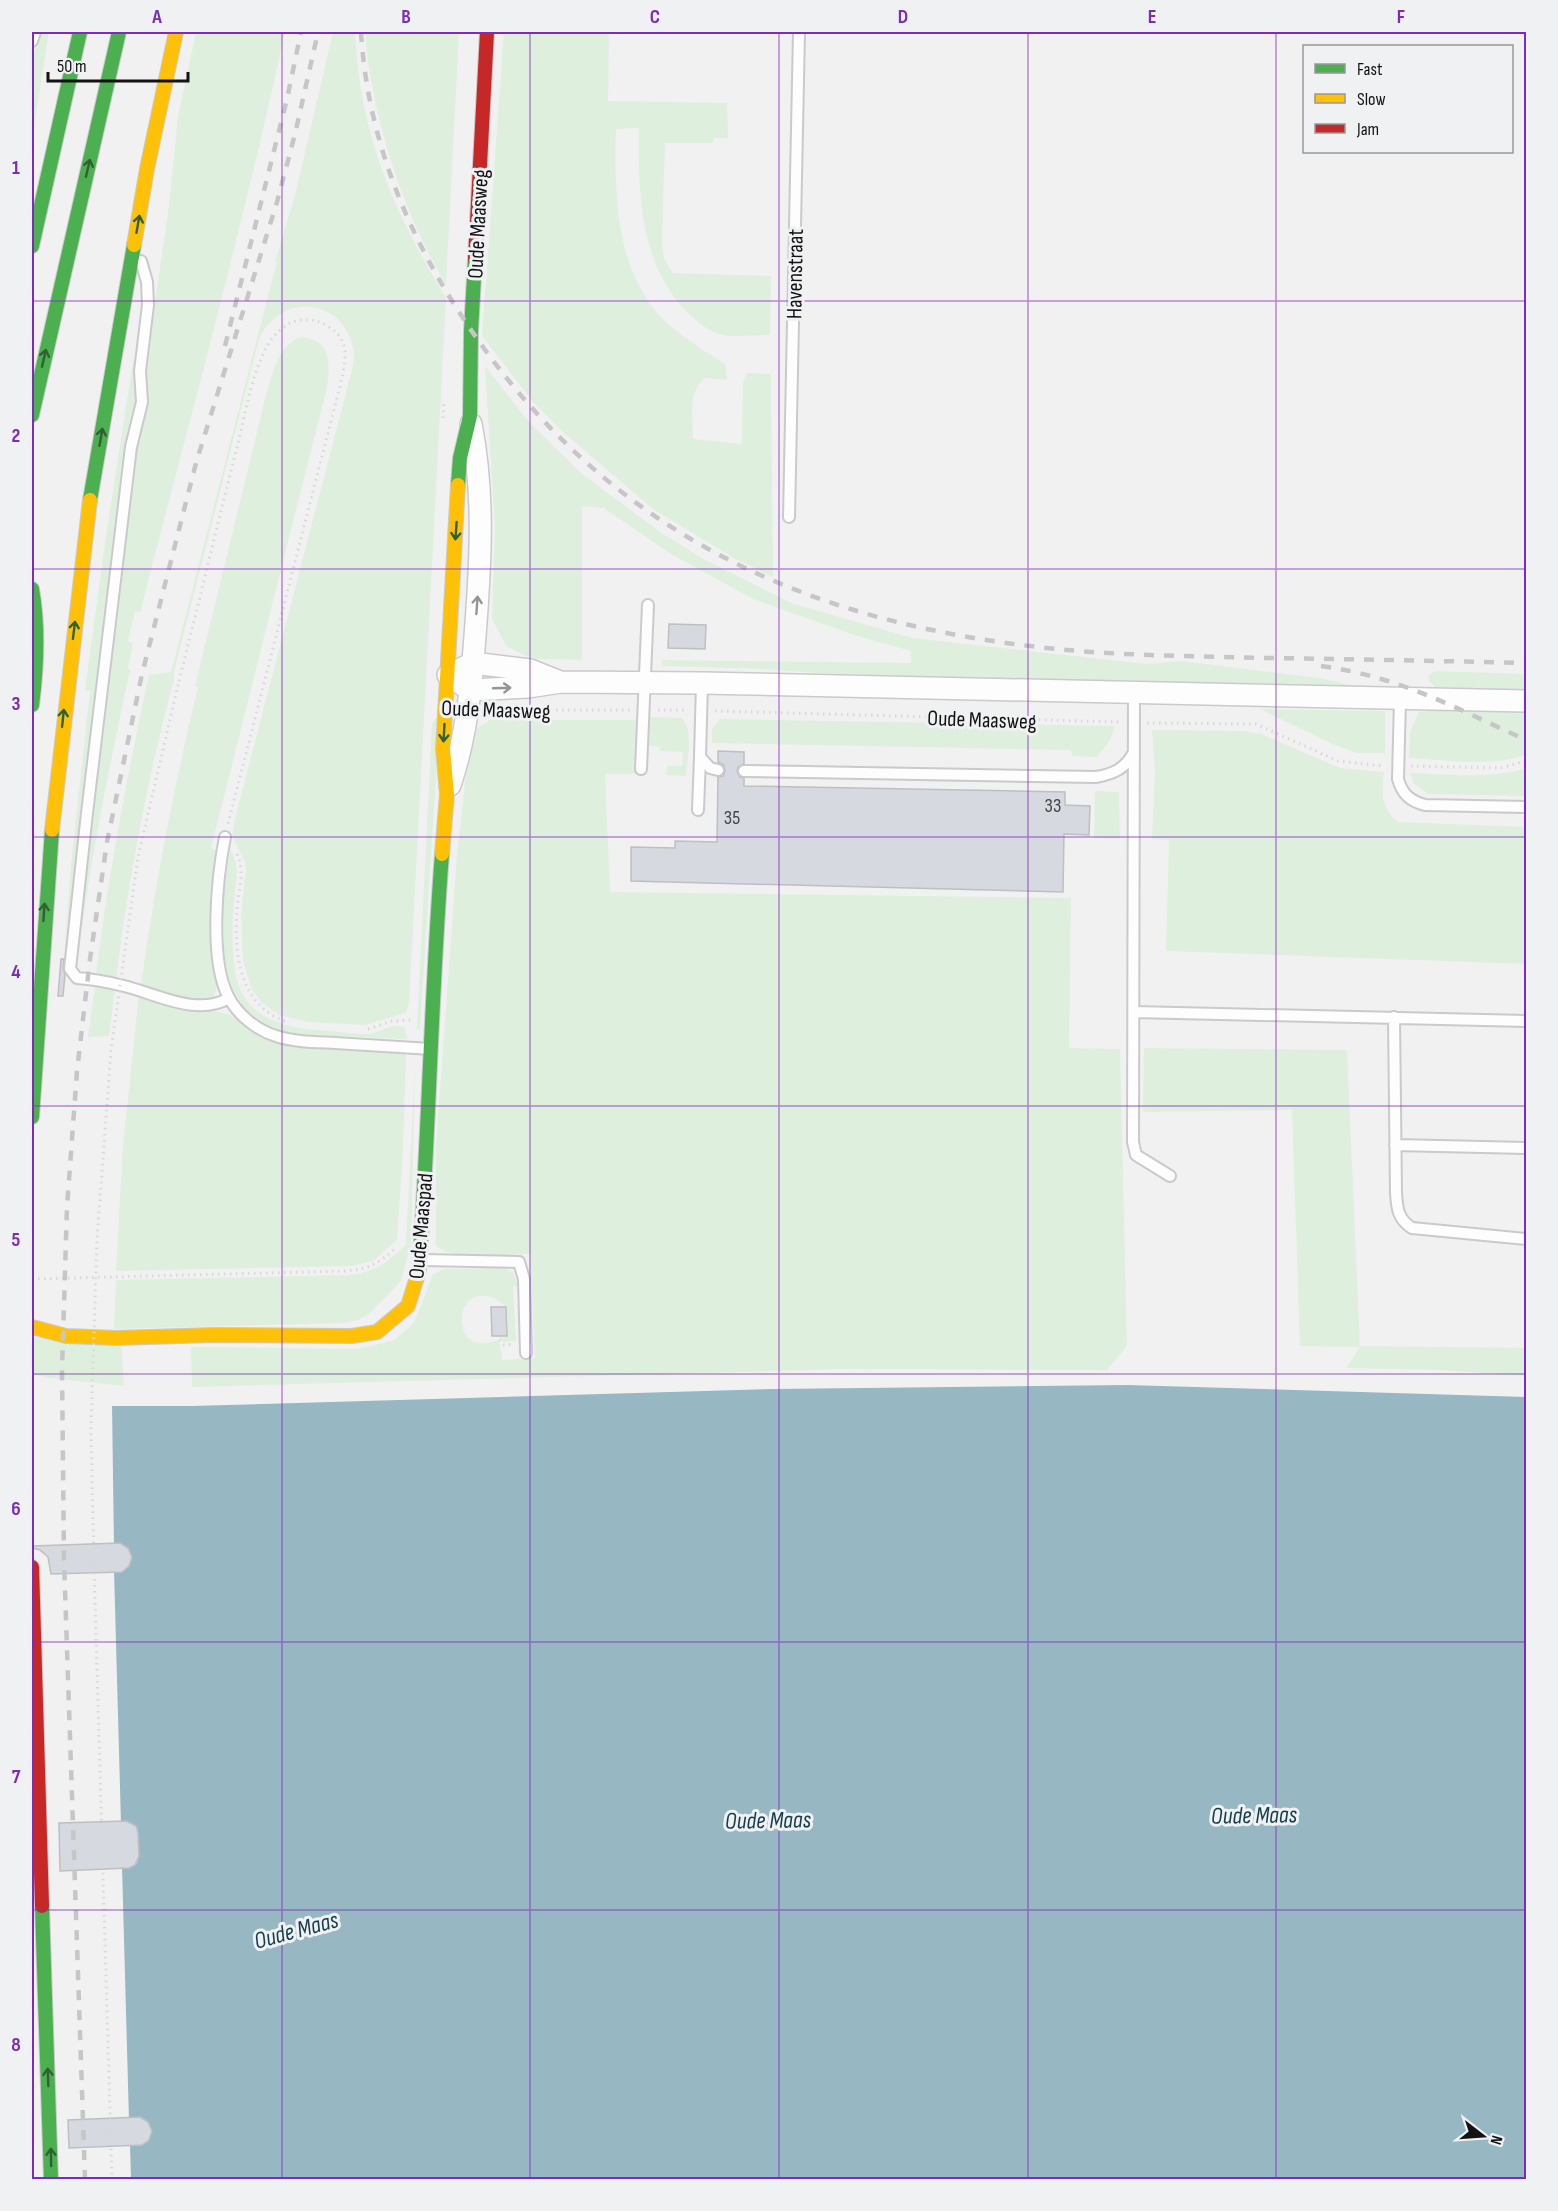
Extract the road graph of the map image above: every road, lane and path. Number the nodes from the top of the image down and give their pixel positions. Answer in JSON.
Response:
{"nodes":[{"id":1,"x":35,"y":32,"type":"edge"},
{"id":2,"x":80,"y":32,"type":"edge"},
{"id":3,"x":119,"y":32,"type":"edge"},
{"id":4,"x":176,"y":32,"type":"edge"},
{"id":5,"x":487,"y":32,"type":"edge"},
{"id":6,"x":799,"y":32,"type":"edge"},
{"id":7,"x":32,"y":41,"type":"edge"},
{"id":8,"x":32,"y":246,"type":"edge"},
{"id":9,"x":134,"y":248,"type":"junction"},
{"id":10,"x":32,"y":415,"type":"edge"},
{"id":11,"x":470,"y":416,"type":"junction"},
{"id":12,"x":789,"y":517,"type":"dead end"},
{"id":13,"x":32,"y":589,"type":"edge"},
{"id":14,"x":648,"y":605,"type":"dead end"},
{"id":15,"x":473,"y":663,"type":"junction"},
{"id":16,"x":448,"y":675,"type":"junction"},
{"id":17,"x":561,"y":682,"type":"junction"},
{"id":18,"x":644,"y":682,"type":"junction"},
{"id":19,"x":702,"y":683,"type":"junction"},
{"id":20,"x":1134,"y":691,"type":"junction"},
{"id":21,"x":469,"y":699,"type":"junction"},
{"id":22,"x":1400,"y":699,"type":"junction"},
{"id":23,"x":1527,"y":701,"type":"edge"},
{"id":24,"x":32,"y":705,"type":"edge"},
{"id":25,"x":642,"y":710,"type":"junction"},
{"id":26,"x":700,"y":711,"type":"junction"},
{"id":27,"x":1134,"y":723,"type":"junction"},
{"id":28,"x":1134,"y":752,"type":"junction"},
{"id":29,"x":700,"y":757,"type":"junction"},
{"id":30,"x":1527,"y":761,"type":"edge"},
{"id":31,"x":1398,"y":766,"type":"junction"},
{"id":32,"x":641,"y":769,"type":"dead end"},
{"id":33,"x":718,"y":770,"type":"dead end"},
{"id":34,"x":744,"y":771,"type":"dead end"},
{"id":35,"x":447,"y":794,"type":"junction"},
{"id":36,"x":1527,"y":807,"type":"edge"},
{"id":37,"x":698,"y":810,"type":"dead end"},
{"id":38,"x":225,"y":837,"type":"junction"},
{"id":39,"x":229,"y":998,"type":"junction"},
{"id":40,"x":1134,"y":1012,"type":"junction"},
{"id":41,"x":1394,"y":1017,"type":"junction"},
{"id":42,"x":1527,"y":1021,"type":"edge"},
{"id":43,"x":296,"y":1024,"type":"dead end"},
{"id":44,"x":364,"y":1030,"type":"dead end"},
{"id":45,"x":411,"y":1047,"type":"junction"},
{"id":46,"x":432,"y":1049,"type":"junction"},
{"id":47,"x":32,"y":1117,"type":"edge"},
{"id":48,"x":1395,"y":1145,"type":"junction"},
{"id":49,"x":1527,"y":1148,"type":"edge"},
{"id":50,"x":1170,"y":1176,"type":"dead end"},
{"id":51,"x":1527,"y":1239,"type":"edge"},
{"id":52,"x":401,"y":1243,"type":"dead end"},
{"id":53,"x":420,"y":1260,"type":"junction"},
{"id":54,"x":32,"y":1279,"type":"edge"},
{"id":55,"x":32,"y":1326,"type":"edge"},
{"id":56,"x":526,"y":1353,"type":"dead end"},
{"id":57,"x":32,"y":1568,"type":"edge"},
{"id":58,"x":51,"y":2180,"type":"edge"},
{"id":59,"x":112,"y":2180,"type":"edge"}],
"edges":[{"from":1,"to":7,"type":"lane"},
{"from":2,"to":8,"type":"main road"},
{"from":10,"to":3,"type":"main road","one_way":true},
{"from":9,"to":4,"type":"main road","one_way":true},
{"from":5,"to":11,"type":"main road","name":"Oude Maasweg"},
{"from":6,"to":12,"type":"lane","name":"Havenstraat"},
{"from":9,"to":39,"type":"lane"},
{"from":47,"to":9,"type":"main road","one_way":true},
{"from":15,"to":11,"type":"street","name":"Oude Maasweg","one_way":true},
{"from":11,"to":16,"type":"main road","name":"Oude Maasweg","one_way":true},
{"from":13,"to":24,"type":"main road"},
{"from":14,"to":18,"type":"lane"},
{"from":15,"to":16,"type":"street"},
{"from":15,"to":17,"type":"street","name":"Oude Maasweg"},
{"from":15,"to":21,"type":"street","name":"Oude Maasweg"},
{"from":16,"to":21,"type":"street","name":"Oude Maasweg"},
{"from":16,"to":35,"type":"main road","name":"Oude Maaspad","one_way":true},
{"from":17,"to":18,"type":"street","name":"Oude Maasweg"},
{"from":21,"to":17,"type":"street","name":"Oude Maasweg","one_way":true},
{"from":18,"to":19,"type":"street","name":"Oude Maasweg"},
{"from":18,"to":25,"type":"lane"},
{"from":19,"to":20,"type":"street","name":"Oude Maasweg"},
{"from":19,"to":26,"type":"lane"},
{"from":20,"to":22,"type":"street","name":"Oude Maasweg"},
{"from":20,"to":27,"type":"lane"},
{"from":21,"to":25,"type":"path","name":"Oude Maasweg"},
{"from":21,"to":35,"type":"street","name":"Oude Maaspad"},
{"from":22,"to":23,"type":"street","name":"Oude Maasweg"},
{"from":22,"to":31,"type":"lane"},
{"from":25,"to":26,"type":"path","name":"Oude Maasweg"},
{"from":25,"to":32,"type":"lane"},
{"from":26,"to":27,"type":"path","name":"Oude Maasweg"},
{"from":26,"to":29,"type":"lane"},
{"from":27,"to":28,"type":"lane"},
{"from":27,"to":31,"type":"path","name":"Oude Maasweg"},
{"from":28,"to":34,"type":"lane"},
{"from":28,"to":40,"type":"lane"},
{"from":29,"to":33,"type":"lane"},
{"from":29,"to":37,"type":"lane"},
{"from":30,"to":31,"type":"path","name":"Oude Maasweg"},
{"from":31,"to":36,"type":"lane"},
{"from":35,"to":46,"type":"main road","name":"Oude Maaspad"},
{"from":38,"to":39,"type":"lane"},
{"from":38,"to":43,"type":"path"},
{"from":38,"to":59,"type":"path","bridge":true},
{"from":39,"to":45,"type":"lane"},
{"from":40,"to":41,"type":"lane"},
{"from":40,"to":50,"type":"lane"},
{"from":41,"to":42,"type":"lane"},
{"from":41,"to":48,"type":"lane"},
{"from":44,"to":45,"type":"path"},
{"from":45,"to":46,"type":"lane"},
{"from":46,"to":53,"type":"main road","name":"Oude Maaspad"},
{"from":48,"to":49,"type":"lane"},
{"from":48,"to":51,"type":"lane"},
{"from":52,"to":54,"type":"path","name":"Oude Maaspad"},
{"from":53,"to":55,"type":"main road","name":"Oude Maaspad"},
{"from":53,"to":56,"type":"lane"},
{"from":58,"to":57,"type":"main road","one_way":true}]}
